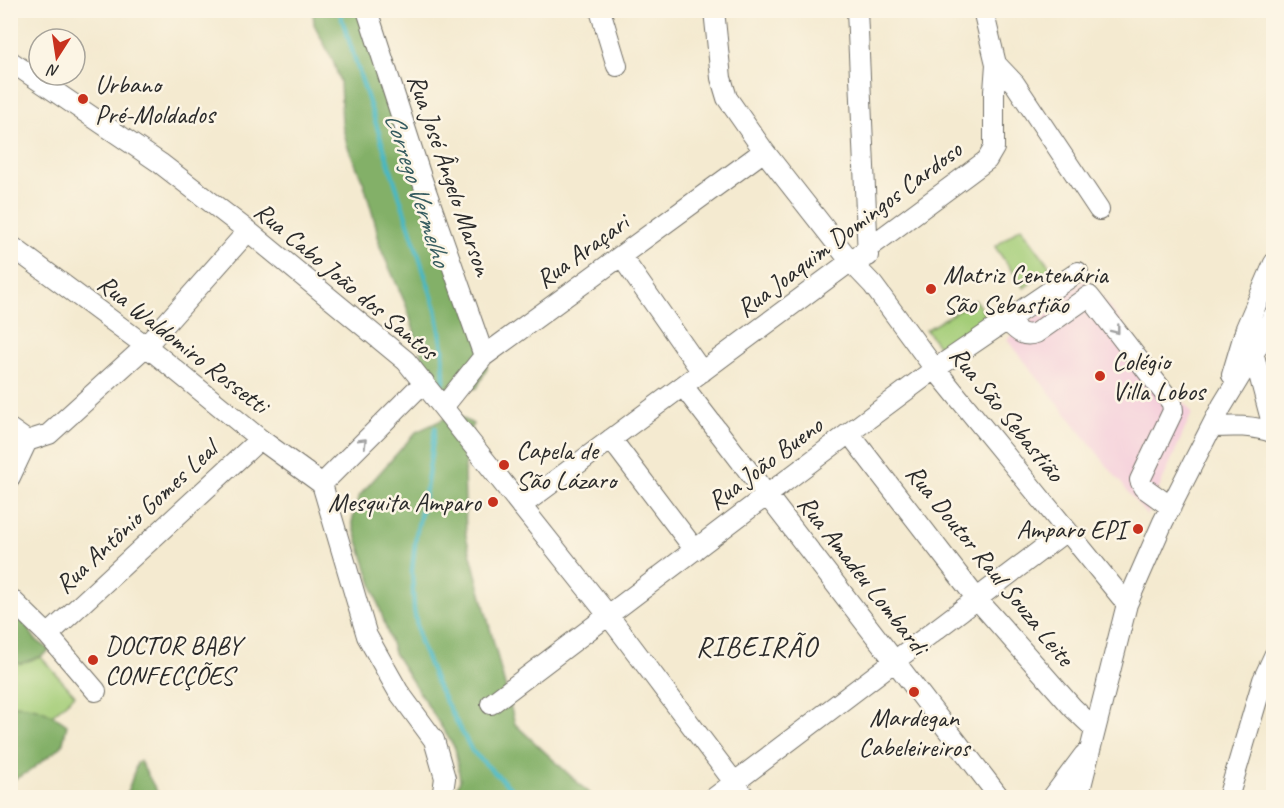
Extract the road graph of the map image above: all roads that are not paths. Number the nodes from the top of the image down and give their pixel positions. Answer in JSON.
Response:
{"nodes":[{"id":1,"x":367,"y":10,"type":"edge"},
{"id":2,"x":600,"y":10,"type":"edge"},
{"id":3,"x":714,"y":10,"type":"edge"},
{"id":4,"x":857,"y":10,"type":"edge"},
{"id":5,"x":983,"y":10,"type":"edge"},
{"id":6,"x":10,"y":61,"type":"edge"},
{"id":7,"x":996,"y":64,"type":"junction"},
{"id":8,"x":617,"y":66,"type":"dead end"},
{"id":9,"x":1029,"y":107,"type":"junction"},
{"id":10,"x":994,"y":120,"type":"junction"},
{"id":11,"x":764,"y":152,"type":"junction"},
{"id":12,"x":1099,"y":210,"type":"dead end"},
{"id":13,"x":248,"y":231,"type":"junction"},
{"id":14,"x":10,"y":245,"type":"edge"},
{"id":15,"x":867,"y":248,"type":"junction"},
{"id":16,"x":621,"y":256,"type":"junction"},
{"id":17,"x":851,"y":262,"type":"junction"},
{"id":18,"x":1274,"y":263,"type":"edge"},
{"id":19,"x":873,"y":285,"type":"junction"},
{"id":20,"x":1089,"y":296,"type":"junction"},
{"id":21,"x":1273,"y":316,"type":"edge"},
{"id":22,"x":1007,"y":321,"type":"junction"},
{"id":23,"x":1246,"y":328,"type":"junction"},
{"id":24,"x":146,"y":346,"type":"junction"},
{"id":25,"x":1253,"y":355,"type":"junction"},
{"id":26,"x":484,"y":356,"type":"junction"},
{"id":27,"x":935,"y":369,"type":"junction"},
{"id":28,"x":702,"y":372,"type":"junction"},
{"id":29,"x":424,"y":382,"type":"junction"},
{"id":30,"x":683,"y":386,"type":"junction"},
{"id":31,"x":444,"y":406,"type":"junction"},
{"id":32,"x":1222,"y":406,"type":"junction"},
{"id":33,"x":1212,"y":427,"type":"junction"},
{"id":34,"x":10,"y":429,"type":"edge"},
{"id":35,"x":1274,"y":432,"type":"edge"},
{"id":36,"x":849,"y":433,"type":"junction"},
{"id":37,"x":260,"y":439,"type":"junction"},
{"id":38,"x":611,"y":439,"type":"junction"},
{"id":39,"x":27,"y":441,"type":"junction"},
{"id":40,"x":10,"y":477,"type":"edge"},
{"id":41,"x":322,"y":484,"type":"junction"},
{"id":42,"x":767,"y":495,"type":"junction"},
{"id":43,"x":521,"y":506,"type":"junction"},
{"id":44,"x":1171,"y":507,"type":"junction"},
{"id":45,"x":1066,"y":531,"type":"junction"},
{"id":46,"x":695,"y":550,"type":"junction"},
{"id":47,"x":10,"y":598,"type":"edge"},
{"id":48,"x":977,"y":598,"type":"junction"},
{"id":49,"x":1127,"y":604,"type":"junction"},
{"id":50,"x":608,"y":615,"type":"junction"},
{"id":51,"x":48,"y":635,"type":"junction"},
{"id":52,"x":1274,"y":656,"type":"edge"},
{"id":53,"x":895,"y":661,"type":"junction"},
{"id":54,"x":96,"y":691,"type":"dead end"},
{"id":55,"x":491,"y":704,"type":"dead end"},
{"id":56,"x":1093,"y":737,"type":"junction"},
{"id":57,"x":740,"y":790,"type":"edge"},
{"id":58,"x":442,"y":798,"type":"edge"},
{"id":59,"x":714,"y":798,"type":"edge"},
{"id":60,"x":1000,"y":798,"type":"edge"},
{"id":61,"x":1052,"y":798,"type":"edge"},
{"id":62,"x":1078,"y":798,"type":"edge"},
{"id":63,"x":1228,"y":798,"type":"edge"}],
"edges":[{"from":1,"to":26,"type":"street","name":"Rua José Ângelo Marson"},
{"from":2,"to":8,"type":"street"},
{"from":3,"to":11,"type":"street","name":"Rua São Sebastião"},
{"from":4,"to":15,"type":"street"},
{"from":5,"to":7,"type":"street"},
{"from":6,"to":13,"type":"street","name":"Rua Cabo João dos Santos"},
{"from":7,"to":9,"type":"street"},
{"from":7,"to":10,"type":"street","name":"Rua Joaquim Domingos Cardoso"},
{"from":9,"to":10,"type":"street"},
{"from":9,"to":12,"type":"street"},
{"from":10,"to":15,"type":"street","name":"Rua Joaquim Domingos Cardoso"},
{"from":11,"to":16,"type":"street","name":"Rua Araçari"},
{"from":11,"to":17,"type":"street","name":"Rua São Sebastião"},
{"from":13,"to":24,"type":"street"},
{"from":13,"to":29,"type":"street","name":"Rua Cabo João dos Santos"},
{"from":14,"to":24,"type":"street","name":"Rua Waldomiro Rossetti"},
{"from":15,"to":17,"type":"street","name":"Rua Joaquim Domingos Cardoso"},
{"from":15,"to":19,"type":"street"},
{"from":16,"to":26,"type":"street","name":"Rua Araçari"},
{"from":16,"to":28,"type":"street"},
{"from":17,"to":19,"type":"street","name":"Rua São Sebastião"},
{"from":17,"to":28,"type":"street","name":"Rua Joaquim Domingos Cardoso"},
{"from":18,"to":23,"type":"street"},
{"from":19,"to":27,"type":"street","name":"Rua São Sebastião"},
{"from":20,"to":22,"type":"street"},
{"from":20,"to":22,"type":"street","name":"Rua João Bueno"},
{"from":20,"to":44,"type":"street","one_way":true},
{"from":21,"to":25,"type":"street"},
{"from":22,"to":27,"type":"street","name":"Rua João Bueno"},
{"from":23,"to":25,"type":"street"},
{"from":23,"to":32,"type":"street"},
{"from":24,"to":37,"type":"street","name":"Rua Waldomiro Rossetti"},
{"from":24,"to":39,"type":"street"},
{"from":25,"to":32,"type":"street"},
{"from":25,"to":35,"type":"street"},
{"from":26,"to":31,"type":"street","name":"Rua Araçari"},
{"from":27,"to":36,"type":"street","name":"Rua João Bueno"},
{"from":27,"to":45,"type":"street","name":"Rua São Sebastião"},
{"from":28,"to":30,"type":"street","name":"Rua Joaquim Domingos Cardoso"},
{"from":29,"to":31,"type":"street","name":"Rua Cabo João dos Santos"},
{"from":41,"to":29,"type":"street","one_way":true},
{"from":30,"to":38,"type":"street","name":"Rua Joaquim Domingos Cardoso"},
{"from":30,"to":42,"type":"street","name":"Rua Amadeu Lombardi"},
{"from":31,"to":43,"type":"street","name":"Rua Cabo João dos Santos"},
{"from":32,"to":33,"type":"street"},
{"from":33,"to":35,"type":"street"},
{"from":33,"to":44,"type":"street"},
{"from":34,"to":39,"type":"street"},
{"from":36,"to":42,"type":"street","name":"Rua João Bueno"},
{"from":36,"to":48,"type":"street","name":"Rua Doutor Raul Souza Leite"},
{"from":37,"to":41,"type":"street","name":"Rua Waldomiro Rossetti"},
{"from":37,"to":51,"type":"street","name":"Rua Antônio Gomes Leal"},
{"from":38,"to":43,"type":"street","name":"Rua Joaquim Domingos Cardoso"},
{"from":38,"to":46,"type":"street"},
{"from":39,"to":40,"type":"street"},
{"from":41,"to":58,"type":"street"},
{"from":42,"to":46,"type":"street","name":"Rua João Bueno"},
{"from":42,"to":53,"type":"street","name":"Rua Amadeu Lombardi"},
{"from":43,"to":50,"type":"street","name":"Rua Cabo João dos Santos"},
{"from":44,"to":49,"type":"street"},
{"from":45,"to":48,"type":"street"},
{"from":45,"to":49,"type":"street","name":"Rua São Sebastião"},
{"from":46,"to":50,"type":"street","name":"Rua João Bueno"},
{"from":47,"to":51,"type":"street"},
{"from":48,"to":53,"type":"street"},
{"from":48,"to":56,"type":"street","name":"Rua Doutor Raul Souza Leite"},
{"from":49,"to":56,"type":"street"},
{"from":50,"to":55,"type":"street","name":"Rua João Bueno"},
{"from":50,"to":57,"type":"street","name":"Rua Cabo João dos Santos"},
{"from":51,"to":54,"type":"street"},
{"from":52,"to":63,"type":"street"},
{"from":53,"to":57,"type":"street"},
{"from":53,"to":60,"type":"street","name":"Rua Amadeu Lombardi"},
{"from":56,"to":61,"type":"street"},
{"from":56,"to":62,"type":"street"},
{"from":57,"to":59,"type":"street"}]}
